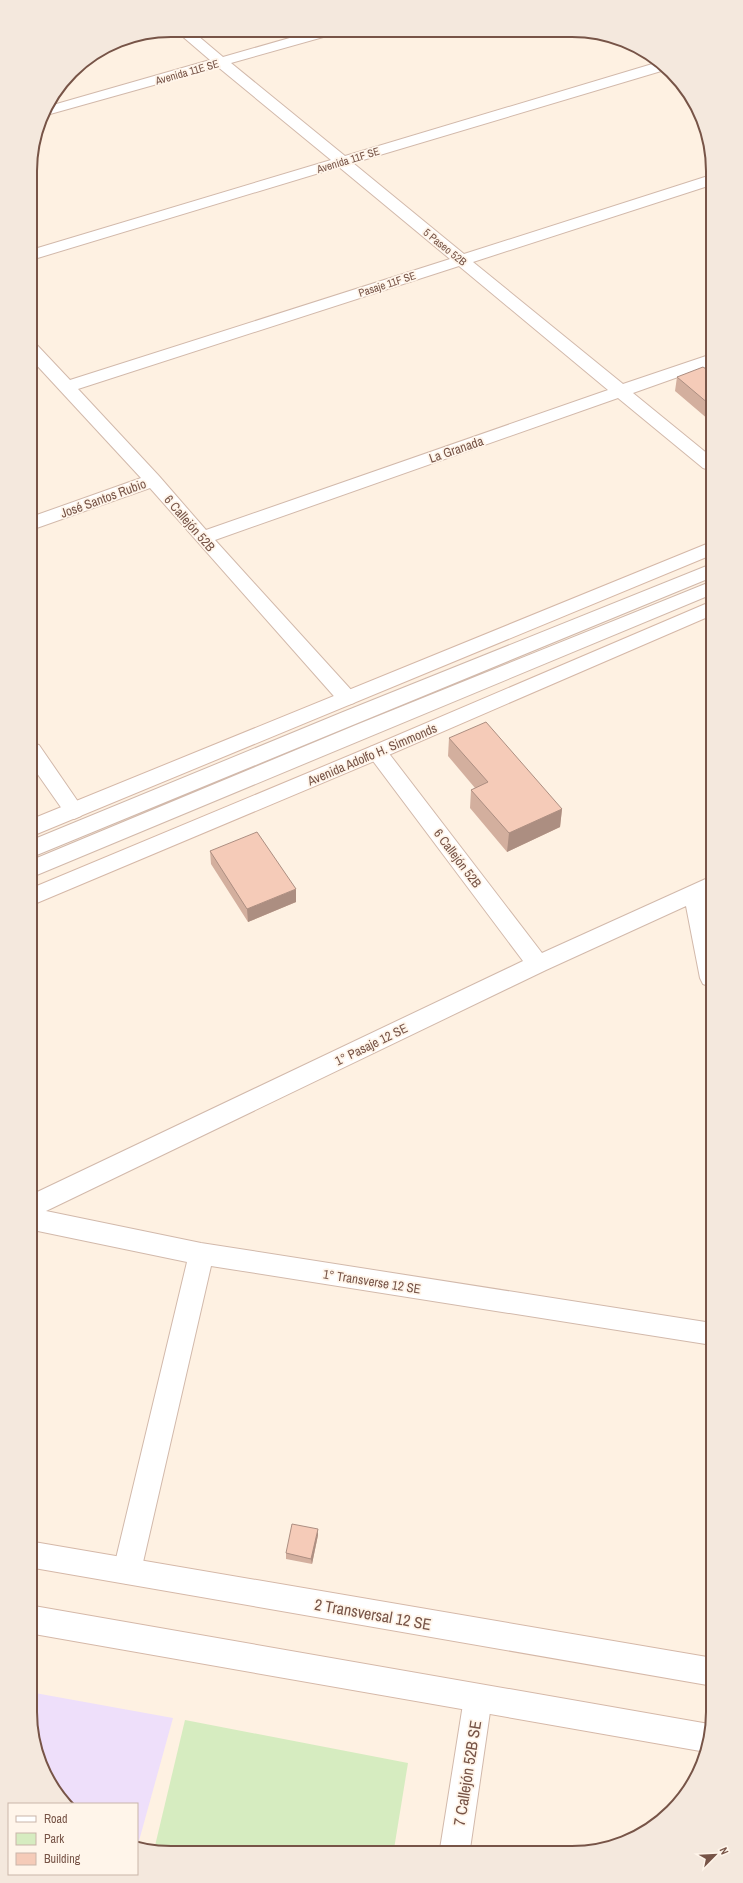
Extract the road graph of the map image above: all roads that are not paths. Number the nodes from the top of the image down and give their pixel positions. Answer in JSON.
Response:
{"nodes":[{"id":1,"x":191,"y":37,"type":"edge"},
{"id":2,"x":308,"y":37,"type":"edge"},
{"id":3,"x":221,"y":62,"type":"junction"},
{"id":4,"x":657,"y":67,"type":"edge"},
{"id":5,"x":52,"y":110,"type":"edge"},
{"id":6,"x":342,"y":162,"type":"junction"},
{"id":7,"x":706,"y":182,"type":"edge"},
{"id":8,"x":37,"y":253,"type":"edge"},
{"id":9,"x":461,"y":260,"type":"junction"},
{"id":10,"x":37,"y":356,"type":"edge"},
{"id":11,"x":706,"y":361,"type":"edge"},
{"id":12,"x":66,"y":387,"type":"junction"},
{"id":13,"x":621,"y":391,"type":"junction"},
{"id":14,"x":706,"y":462,"type":"edge"},
{"id":15,"x":153,"y":480,"type":"junction"},
{"id":16,"x":37,"y":522,"type":"edge"},
{"id":17,"x":203,"y":538,"type":"junction"},
{"id":18,"x":706,"y":550,"type":"edge"},
{"id":19,"x":706,"y":573,"type":"edge"},
{"id":20,"x":706,"y":590,"type":"edge"},
{"id":21,"x":706,"y":610,"type":"edge"},
{"id":22,"x":347,"y":698,"type":"junction"},
{"id":23,"x":377,"y":752,"type":"junction"},
{"id":24,"x":37,"y":757,"type":"edge"},
{"id":25,"x":74,"y":811,"type":"junction"},
{"id":26,"x":37,"y":826,"type":"edge"},
{"id":27,"x":37,"y":847,"type":"edge"},
{"id":28,"x":37,"y":867,"type":"edge"},
{"id":29,"x":702,"y":889,"type":"edge"},
{"id":30,"x":37,"y":895,"type":"edge"},
{"id":31,"x":706,"y":929,"type":"edge"},
{"id":32,"x":538,"y":964,"type":"junction"},
{"id":33,"x":37,"y":1204,"type":"edge"},
{"id":34,"x":37,"y":1220,"type":"edge"},
{"id":35,"x":200,"y":1254,"type":"junction"},
{"id":36,"x":706,"y":1333,"type":"edge"},
{"id":37,"x":37,"y":1556,"type":"edge"},
{"id":38,"x":127,"y":1571,"type":"junction"},
{"id":39,"x":37,"y":1621,"type":"edge"},
{"id":40,"x":706,"y":1671,"type":"edge"},
{"id":41,"x":478,"y":1698,"type":"junction"},
{"id":42,"x":703,"y":1737,"type":"edge"},
{"id":43,"x":455,"y":1846,"type":"edge"}],
"edges":[{"from":1,"to":3,"type":"street","name":"5 Paseo 52B"},
{"from":2,"to":3,"type":"street","name":"Avenida 11E SE"},
{"from":3,"to":5,"type":"street","name":"Avenida 11E SE"},
{"from":3,"to":6,"type":"street","name":"5 Paseo 52B"},
{"from":4,"to":6,"type":"street","name":"Avenida 11F SE"},
{"from":6,"to":8,"type":"street","name":"Avenida 11F SE"},
{"from":6,"to":9,"type":"street","name":"5 Paseo 52B"},
{"from":7,"to":9,"type":"street","name":"Pasaje 11F SE"},
{"from":9,"to":12,"type":"street","name":"Pasaje 11F SE"},
{"from":9,"to":13,"type":"street","name":"5 Paseo 52B"},
{"from":10,"to":12,"type":"street","name":"6 Callejón 52B"},
{"from":11,"to":13,"type":"street","name":"La Granada"},
{"from":12,"to":15,"type":"street","name":"6 Callejón 52B"},
{"from":13,"to":14,"type":"street","name":"5 Paseo 52B"},
{"from":13,"to":17,"type":"street","name":"La Granada"},
{"from":15,"to":16,"type":"street","name":"José Santos Rubio"},
{"from":15,"to":17,"type":"street","name":"6 Callejón 52B"},
{"from":17,"to":22,"type":"street","name":"6 Callejón 52B"},
{"from":18,"to":22,"type":"street"},
{"from":19,"to":27,"type":"street"},
{"from":20,"to":28,"type":"street","name":"Avenida Adolfo H. Simmonds"},
{"from":21,"to":23,"type":"street","name":"Avenida Adolfo H. Simmonds"},
{"from":22,"to":25,"type":"street"},
{"from":23,"to":30,"type":"street","name":"Avenida Adolfo H. Simmonds"},
{"from":23,"to":32,"type":"street","name":"6 Callejón 52B"},
{"from":24,"to":25,"type":"street"},
{"from":25,"to":26,"type":"street"},
{"from":29,"to":31,"type":"street"},
{"from":29,"to":32,"type":"street","name":"1° Pasaje 12 SE"},
{"from":32,"to":33,"type":"street","name":"1° Pasaje 12 SE"},
{"from":34,"to":35,"type":"street","name":"1° Transverse 12 SE"},
{"from":35,"to":36,"type":"street","name":"1° Transverse 12 SE"},
{"from":35,"to":38,"type":"street"},
{"from":37,"to":38,"type":"street","name":"2 Transversal 12 SE"},
{"from":38,"to":40,"type":"street","name":"2 Transversal 12 SE"},
{"from":39,"to":41,"type":"street"},
{"from":41,"to":42,"type":"street"},
{"from":41,"to":43,"type":"street","name":"7 Callejón 52B SE"}]}
